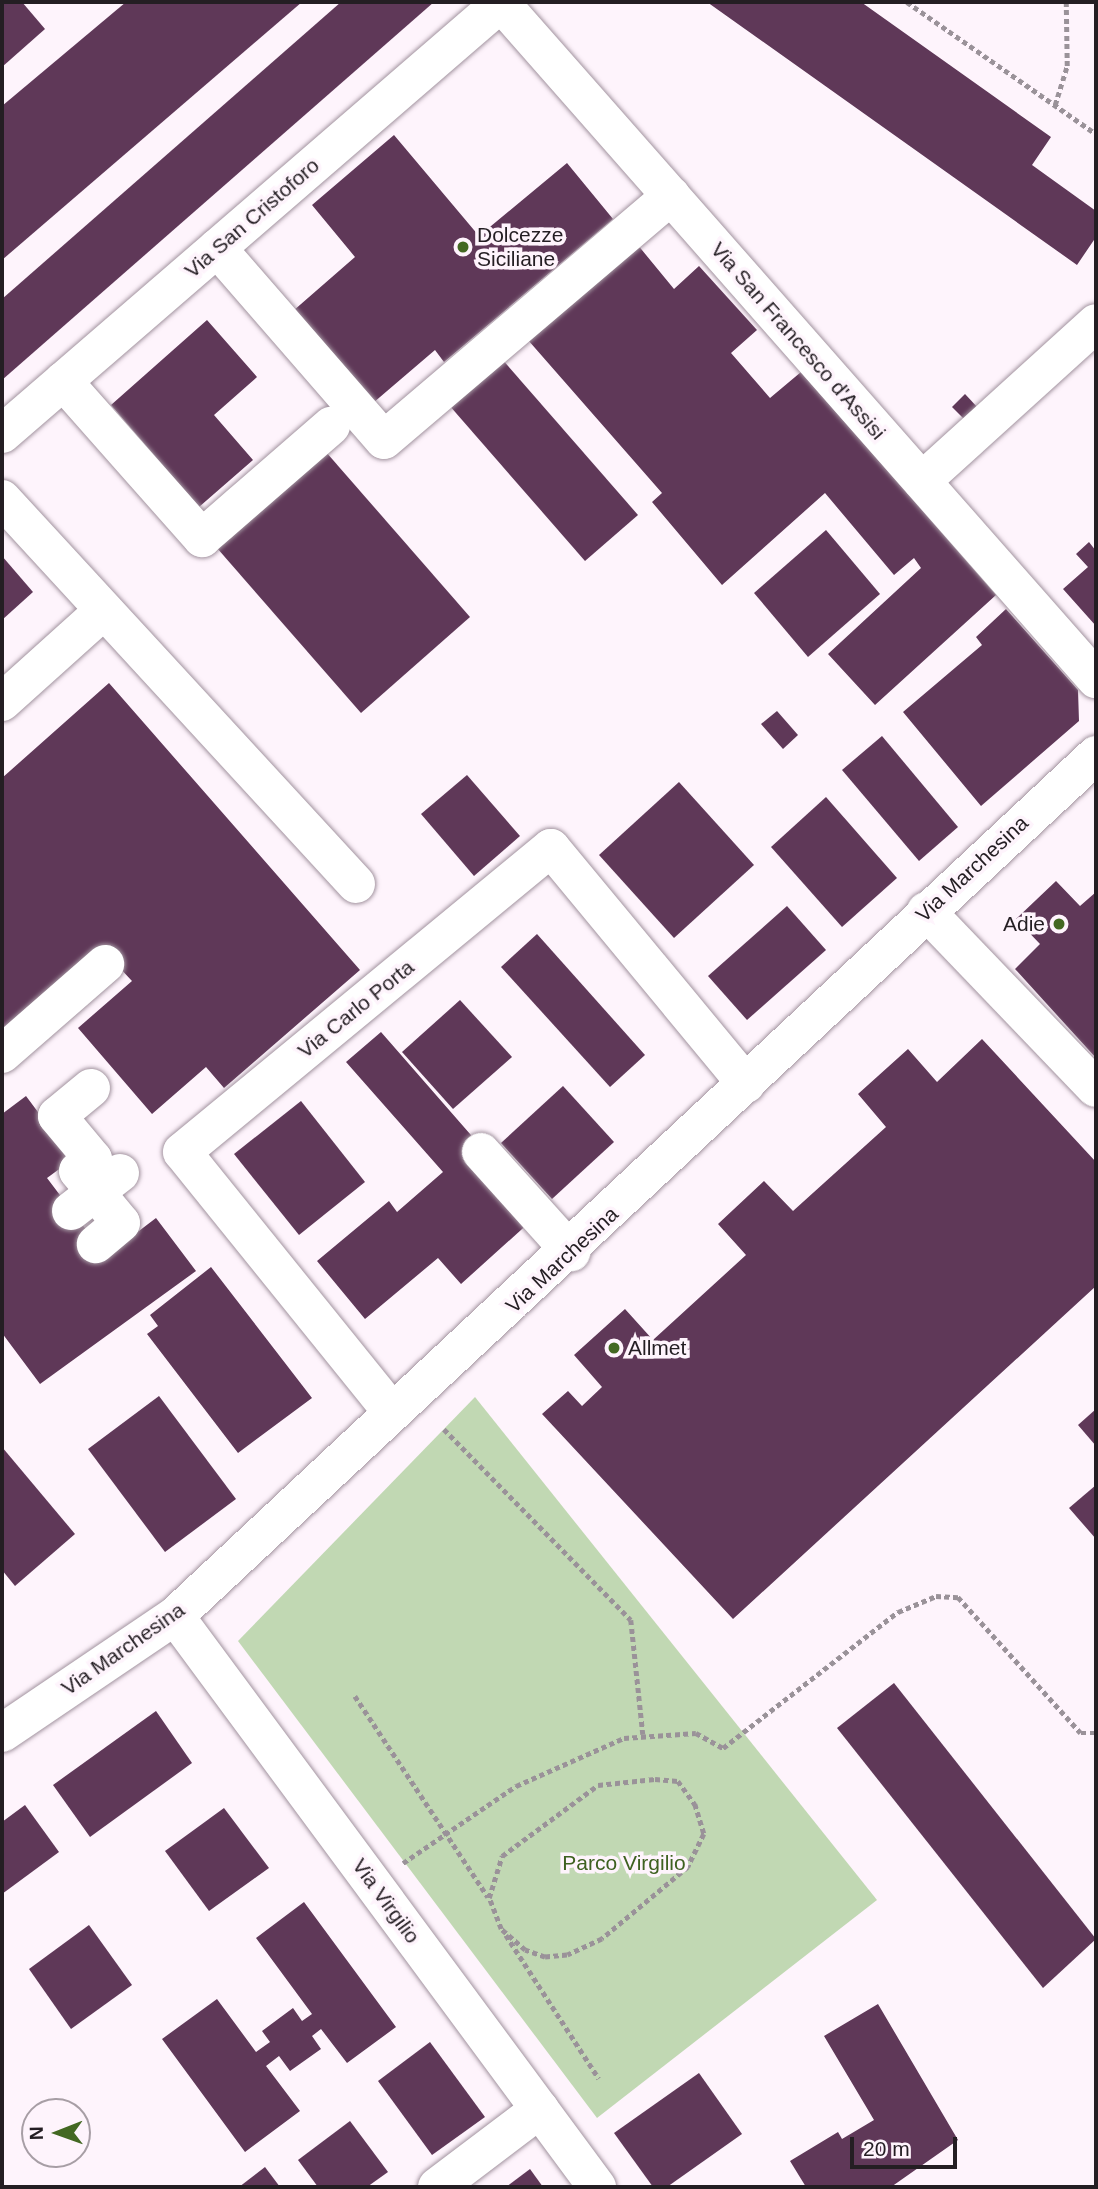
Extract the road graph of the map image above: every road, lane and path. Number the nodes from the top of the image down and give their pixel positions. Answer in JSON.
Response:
{"nodes":[{"id":1,"x":907,"y":2,"type":"edge"},
{"id":2,"x":1066,"y":2,"type":"edge"},
{"id":3,"x":501,"y":3,"type":"edge"},
{"id":4,"x":1055,"y":105,"type":"junction"},
{"id":5,"x":1096,"y":134,"type":"edge"},
{"id":6,"x":671,"y":197,"type":"junction"},
{"id":7,"x":217,"y":248,"type":"junction"},
{"id":8,"x":1096,"y":323,"type":"edge"},
{"id":9,"x":63,"y":382,"type":"junction"},
{"id":10,"x":331,"y":426,"type":"dead end"},
{"id":11,"x":2,"y":434,"type":"edge"},
{"id":12,"x":922,"y":481,"type":"junction"},
{"id":13,"x":2,"y":499,"type":"edge"},
{"id":14,"x":104,"y":610,"type":"junction"},
{"id":15,"x":1096,"y":679,"type":"edge"},
{"id":16,"x":2,"y":702,"type":"edge"},
{"id":17,"x":1096,"y":755,"type":"edge"},
{"id":18,"x":356,"y":884,"type":"dead end"},
{"id":19,"x":926,"y":911,"type":"junction"},
{"id":20,"x":105,"y":964,"type":"dead end"},
{"id":21,"x":2,"y":1054,"type":"edge"},
{"id":22,"x":747,"y":1084,"type":"junction"},
{"id":23,"x":91,"y":1088,"type":"dead end"},
{"id":24,"x":1096,"y":1088,"type":"edge"},
{"id":25,"x":481,"y":1152,"type":"dead end"},
{"id":26,"x":96,"y":1244,"type":"dead end"},
{"id":27,"x":571,"y":1252,"type":"junction"},
{"id":28,"x":392,"y":1412,"type":"junction"},
{"id":29,"x":444,"y":1429,"type":"dead end"},
{"id":30,"x":175,"y":1616,"type":"junction"},
{"id":31,"x":355,"y":1696,"type":"dead end"},
{"id":32,"x":2,"y":1733,"type":"edge"},
{"id":33,"x":1096,"y":1733,"type":"edge"},
{"id":34,"x":643,"y":1734,"type":"junction"},
{"id":35,"x":444,"y":1830,"type":"junction"},
{"id":36,"x":374,"y":1885,"type":"junction"},
{"id":37,"x":489,"y":1898,"type":"junction"},
{"id":38,"x":501,"y":1929,"type":"junction"},
{"id":39,"x":599,"y":2079,"type":"dead end"},
{"id":40,"x":540,"y":2109,"type":"junction"},
{"id":41,"x":437,"y":2187,"type":"edge"},
{"id":42,"x":597,"y":2187,"type":"edge"}],
"edges":[{"from":1,"to":4,"type":"path"},
{"from":2,"to":4,"type":"path"},
{"from":3,"to":6,"type":"street","name":"Via San Francesco d'Assisi"},
{"from":3,"to":7,"type":"street","name":"Via San Cristoforo"},
{"from":4,"to":5,"type":"path"},
{"from":6,"to":7,"type":"street"},
{"from":6,"to":12,"type":"street","name":"Via San Francesco d'Assisi"},
{"from":7,"to":9,"type":"street","name":"Via San Cristoforo"},
{"from":8,"to":12,"type":"street"},
{"from":9,"to":10,"type":"street"},
{"from":9,"to":11,"type":"street","name":"Via San Cristoforo"},
{"from":12,"to":15,"type":"street","name":"Via San Francesco d'Assisi"},
{"from":13,"to":14,"type":"street"},
{"from":14,"to":16,"type":"street"},
{"from":14,"to":18,"type":"street"},
{"from":17,"to":19,"type":"street","name":"Via Marchesina"},
{"from":19,"to":22,"type":"street","name":"Via Marchesina"},
{"from":19,"to":24,"type":"street"},
{"from":20,"to":21,"type":"street"},
{"from":22,"to":27,"type":"street","name":"Via Marchesina"},
{"from":22,"to":28,"type":"street","name":"Via Carlo Porta"},
{"from":23,"to":26,"type":"street"},
{"from":25,"to":27,"type":"street"},
{"from":27,"to":28,"type":"street","name":"Via Marchesina"},
{"from":28,"to":30,"type":"street","name":"Via Marchesina"},
{"from":29,"to":34,"type":"path"},
{"from":30,"to":32,"type":"street","name":"Via Marchesina"},
{"from":30,"to":36,"type":"street","name":"Via Virgilio"},
{"from":31,"to":35,"type":"path"},
{"from":33,"to":34,"type":"path"},
{"from":34,"to":35,"type":"path"},
{"from":35,"to":36,"type":"path"},
{"from":35,"to":37,"type":"path"},
{"from":36,"to":40,"type":"street","name":"Via Virgilio"},
{"from":37,"to":38,"type":"path"},
{"from":37,"to":38,"type":"path"},
{"from":38,"to":39,"type":"path"},
{"from":40,"to":41,"type":"street"},
{"from":40,"to":42,"type":"street","name":"Via Virgilio"}]}
